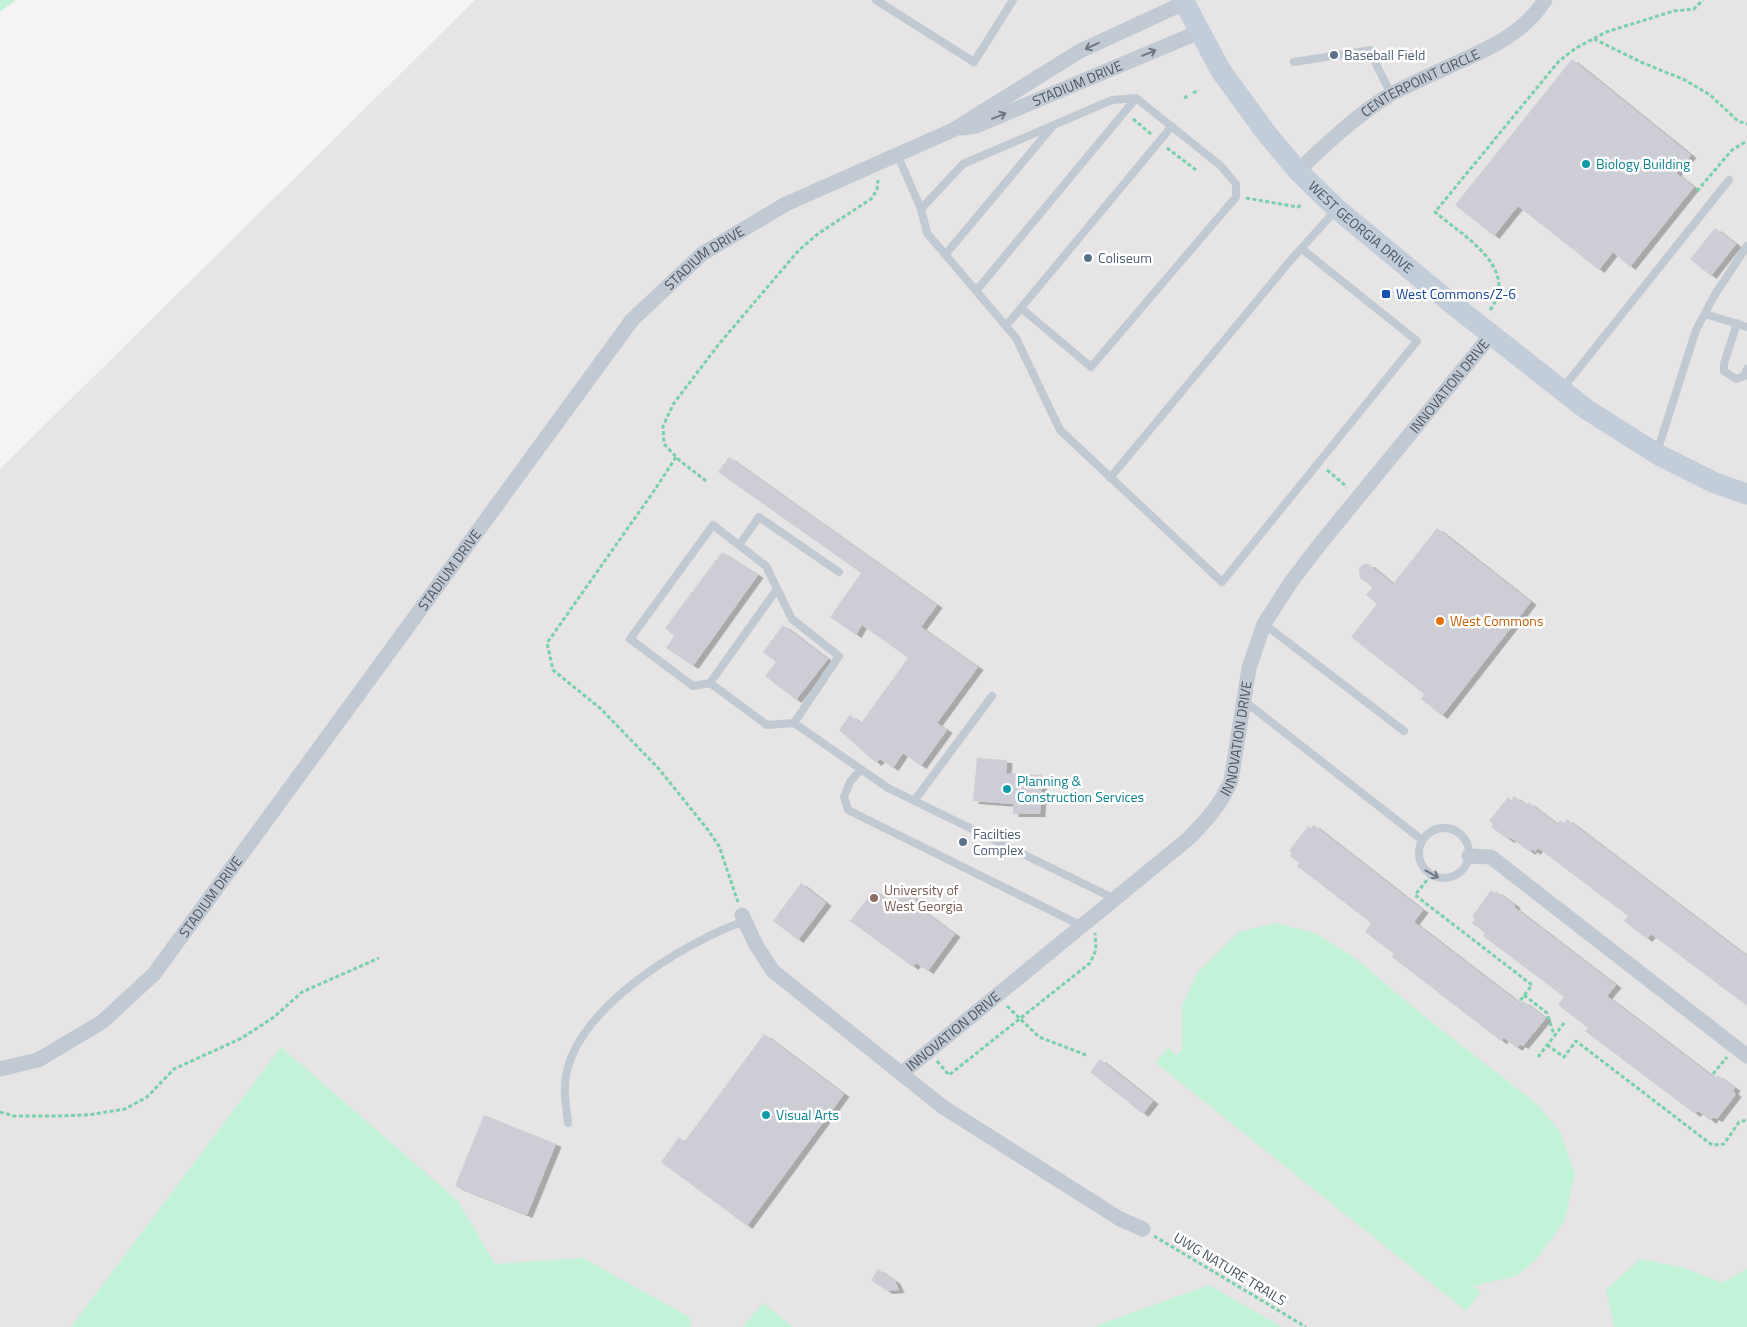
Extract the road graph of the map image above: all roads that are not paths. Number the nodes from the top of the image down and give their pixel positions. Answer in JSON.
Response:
{"nodes":[{"id":1,"x":876,"y":0,"type":"edge"},
{"id":2,"x":1013,"y":0,"type":"edge"},
{"id":3,"x":1545,"y":0,"type":"edge"},
{"id":4,"x":1184,"y":1,"type":"edge"},
{"id":5,"x":1199,"y":32,"type":"junction"},
{"id":6,"x":1294,"y":62,"type":"dead end"},
{"id":7,"x":1391,"y":94,"type":"junction"},
{"id":8,"x":1136,"y":98,"type":"junction"},
{"id":9,"x":1053,"y":126,"type":"junction"},
{"id":10,"x":1172,"y":126,"type":"junction"},
{"id":11,"x":953,"y":130,"type":"junction"},
{"id":12,"x":897,"y":154,"type":"junction"},
{"id":13,"x":1298,"y":172,"type":"junction"},
{"id":14,"x":1729,"y":180,"type":"dead end"},
{"id":15,"x":921,"y":209,"type":"junction"},
{"id":16,"x":1337,"y":209,"type":"junction"},
{"id":17,"x":1747,"y":246,"type":"edge"},
{"id":18,"x":1302,"y":249,"type":"junction"},
{"id":19,"x":945,"y":255,"type":"junction"},
{"id":20,"x":976,"y":292,"type":"junction"},
{"id":21,"x":1021,"y":308,"type":"junction"},
{"id":22,"x":1705,"y":314,"type":"junction"},
{"id":23,"x":1737,"y":323,"type":"junction"},
{"id":24,"x":1006,"y":326,"type":"junction"},
{"id":25,"x":1747,"y":327,"type":"edge"},
{"id":26,"x":1492,"y":335,"type":"junction"},
{"id":27,"x":1747,"y":369,"type":"edge"},
{"id":28,"x":1562,"y":390,"type":"junction"},
{"id":29,"x":1657,"y":454,"type":"junction"},
{"id":30,"x":1110,"y":478,"type":"junction"},
{"id":31,"x":1747,"y":494,"type":"edge"},
{"id":32,"x":739,"y":545,"type":"junction"},
{"id":33,"x":838,"y":572,"type":"dead end"},
{"id":34,"x":777,"y":589,"type":"junction"},
{"id":35,"x":1264,"y":624,"type":"junction"},
{"id":36,"x":710,"y":683,"type":"junction"},
{"id":37,"x":992,"y":696,"type":"dead end"},
{"id":38,"x":1243,"y":700,"type":"junction"},
{"id":39,"x":794,"y":723,"type":"junction"},
{"id":40,"x":1404,"y":731,"type":"dead end"},
{"id":41,"x":861,"y":769,"type":"junction"},
{"id":42,"x":914,"y":801,"type":"junction"},
{"id":43,"x":1422,"y":840,"type":"junction"},
{"id":44,"x":1469,"y":856,"type":"junction"},
{"id":45,"x":1116,"y":899,"type":"junction"},
{"id":46,"x":744,"y":918,"type":"joint"},
{"id":47,"x":1088,"y":928,"type":"junction"},
{"id":48,"x":1747,"y":1056,"type":"edge"},
{"id":49,"x":0,"y":1069,"type":"edge"},
{"id":50,"x":902,"y":1073,"type":"junction"},
{"id":51,"x":568,"y":1123,"type":"dead end"},
{"id":52,"x":1143,"y":1229,"type":"road end"}],
"edges":[{"from":1,"to":2,"type":"lane"},
{"from":3,"to":7,"type":"street","name":"CENTERPOINT CIRCLE"},
{"from":4,"to":5,"type":"street","name":"WEST GEORGIA DRIVE"},
{"from":4,"to":11,"type":"street","name":"STADIUM DRIVE","one_way":true},
{"from":11,"to":5,"type":"street","name":"STADIUM DRIVE","one_way":true},
{"from":5,"to":13,"type":"street","name":"WEST GEORGIA DRIVE"},
{"from":6,"to":7,"type":"lane"},
{"from":7,"to":13,"type":"street","name":"CENTERPOINT CIRCLE"},
{"from":8,"to":9,"type":"lane"},
{"from":8,"to":10,"type":"lane"},
{"from":8,"to":20,"type":"lane"},
{"from":9,"to":15,"type":"lane"},
{"from":9,"to":19,"type":"lane"},
{"from":10,"to":21,"type":"lane"},
{"from":10,"to":21,"type":"lane"},
{"from":11,"to":12,"type":"street","name":"STADIUM DRIVE"},
{"from":12,"to":15,"type":"lane"},
{"from":12,"to":49,"type":"street","name":"STADIUM DRIVE"},
{"from":13,"to":16,"type":"street","name":"WEST GEORGIA DRIVE"},
{"from":14,"to":28,"type":"lane"},
{"from":15,"to":19,"type":"lane"},
{"from":16,"to":18,"type":"lane"},
{"from":16,"to":26,"type":"street","name":"WEST GEORGIA DRIVE"},
{"from":17,"to":22,"type":"lane"},
{"from":18,"to":30,"type":"lane"},
{"from":18,"to":30,"type":"lane"},
{"from":19,"to":20,"type":"lane"},
{"from":20,"to":24,"type":"lane"},
{"from":21,"to":24,"type":"lane"},
{"from":22,"to":23,"type":"lane"},
{"from":22,"to":29,"type":"lane"},
{"from":23,"to":25,"type":"lane"},
{"from":23,"to":27,"type":"lane"},
{"from":24,"to":30,"type":"lane"},
{"from":26,"to":28,"type":"street","name":"WEST GEORGIA DRIVE"},
{"from":26,"to":35,"type":"street","name":"INNOVATION DRIVE"},
{"from":28,"to":29,"type":"street","name":"WEST GEORGIA DRIVE"},
{"from":29,"to":31,"type":"street","name":"WEST GEORGIA DRIVE"},
{"from":32,"to":33,"type":"lane"},
{"from":32,"to":34,"type":"lane"},
{"from":32,"to":36,"type":"lane"},
{"from":34,"to":36,"type":"lane"},
{"from":34,"to":39,"type":"lane"},
{"from":35,"to":38,"type":"street","name":"INNOVATION DRIVE"},
{"from":35,"to":40,"type":"lane"},
{"from":36,"to":39,"type":"lane"},
{"from":37,"to":42,"type":"lane"},
{"from":38,"to":43,"type":"lane"},
{"from":38,"to":45,"type":"street","name":"INNOVATION DRIVE"},
{"from":39,"to":41,"type":"lane"},
{"from":41,"to":42,"type":"lane"},
{"from":41,"to":47,"type":"lane"},
{"from":42,"to":45,"type":"lane"},
{"from":43,"to":44,"type":"lane"},
{"from":43,"to":44,"type":"lane","one_way":true},
{"from":44,"to":48,"type":"street"},
{"from":45,"to":47,"type":"street","name":"INNOVATION DRIVE"},
{"from":46,"to":50,"type":"street"},
{"from":46,"to":51,"type":"lane"},
{"from":47,"to":50,"type":"street","name":"INNOVATION DRIVE"},
{"from":50,"to":52,"type":"street"}]}
